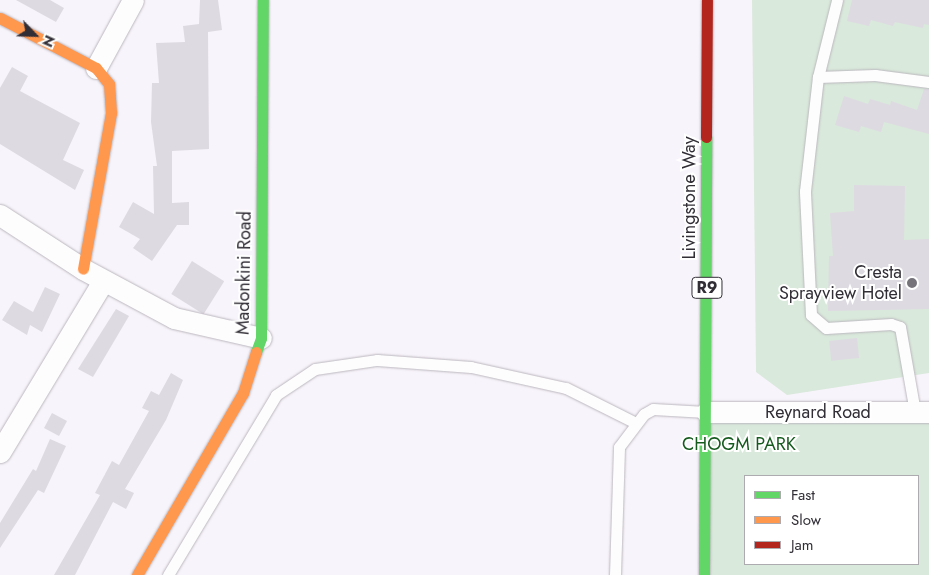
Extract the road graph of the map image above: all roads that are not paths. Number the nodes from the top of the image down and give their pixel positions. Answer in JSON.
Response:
{"nodes":[{"id":1,"x":133,"y":0,"type":"edge"},
{"id":2,"x":264,"y":0,"type":"edge"},
{"id":3,"x":707,"y":0,"type":"edge"},
{"id":4,"x":837,"y":0,"type":"edge"},
{"id":5,"x":0,"y":18,"type":"edge"},
{"id":6,"x":96,"y":68,"type":"junction"},
{"id":7,"x":818,"y":76,"type":"junction"},
{"id":8,"x":929,"y":82,"type":"edge"},
{"id":9,"x":0,"y":215,"type":"edge"},
{"id":10,"x":83,"y":269,"type":"junction"},
{"id":11,"x":103,"y":281,"type":"junction"},
{"id":12,"x":261,"y":338,"type":"junction"},
{"id":13,"x":707,"y":412,"type":"junction"},
{"id":14,"x":922,"y":412,"type":"edge"},
{"id":15,"x":636,"y":423,"type":"junction"},
{"id":16,"x":0,"y":452,"type":"edge"},
{"id":17,"x":137,"y":575,"type":"edge"},
{"id":18,"x":168,"y":575,"type":"edge"},
{"id":19,"x":615,"y":575,"type":"edge"},
{"id":20,"x":704,"y":575,"type":"edge"}],
"edges":[{"from":1,"to":6,"type":"street"},
{"from":2,"to":12,"type":"main road","name":"Madonkini Road"},
{"from":3,"to":13,"type":"main road","name":"Livingstone Way","number":"R9"},
{"from":4,"to":7,"type":"lane"},
{"from":5,"to":6,"type":"main road"},
{"from":6,"to":10,"type":"main road"},
{"from":7,"to":8,"type":"lane"},
{"from":7,"to":14,"type":"lane"},
{"from":9,"to":10,"type":"street"},
{"from":10,"to":11,"type":"street"},
{"from":11,"to":12,"type":"street"},
{"from":11,"to":16,"type":"street"},
{"from":12,"to":17,"type":"main road","name":"Madonkini Road"},
{"from":13,"to":14,"type":"street","name":"Reynard Road"},
{"from":13,"to":15,"type":"lane"},
{"from":13,"to":20,"type":"main road","name":"Livingstone Way","number":"R9"},
{"from":15,"to":18,"type":"lane"},
{"from":15,"to":19,"type":"lane"}]}
